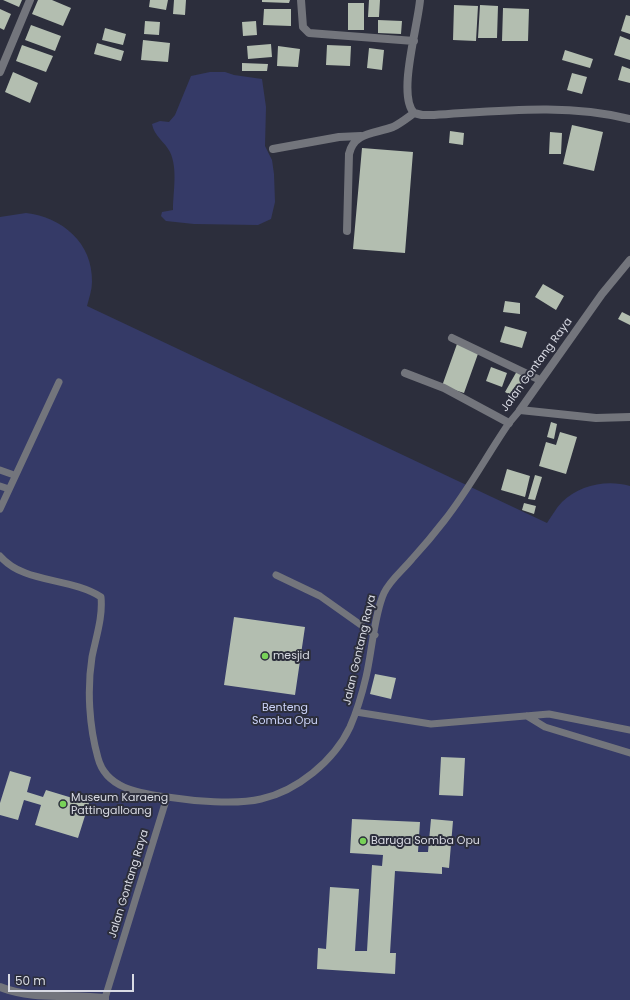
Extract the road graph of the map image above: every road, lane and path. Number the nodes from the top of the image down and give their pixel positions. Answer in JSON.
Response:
{"nodes":[{"id":1,"x":30,"y":0,"type":"edge"},
{"id":2,"x":300,"y":0,"type":"edge"},
{"id":3,"x":420,"y":0,"type":"edge"},
{"id":4,"x":414,"y":41,"type":"junction"},
{"id":5,"x":0,"y":72,"type":"edge"},
{"id":6,"x":414,"y":113,"type":"junction"},
{"id":7,"x":630,"y":119,"type":"edge"},
{"id":8,"x":362,"y":136,"type":"junction"},
{"id":9,"x":273,"y":149,"type":"dead end"},
{"id":10,"x":347,"y":231,"type":"dead end"},
{"id":11,"x":630,"y":260,"type":"edge"},
{"id":12,"x":452,"y":338,"type":"dead end"},
{"id":13,"x":405,"y":373,"type":"dead end"},
{"id":14,"x":540,"y":380,"type":"junction"},
{"id":15,"x":59,"y":382,"type":"dead end"},
{"id":16,"x":520,"y":410,"type":"junction"},
{"id":17,"x":630,"y":417,"type":"edge"},
{"id":18,"x":509,"y":423,"type":"junction"},
{"id":19,"x":0,"y":470,"type":"edge"},
{"id":20,"x":14,"y":475,"type":"junction"},
{"id":21,"x":0,"y":486,"type":"edge"},
{"id":22,"x":9,"y":489,"type":"junction"},
{"id":23,"x":0,"y":509,"type":"edge"},
{"id":24,"x":0,"y":556,"type":"edge"},
{"id":25,"x":276,"y":574,"type":"dead end"},
{"id":26,"x":375,"y":635,"type":"junction"},
{"id":27,"x":356,"y":712,"type":"junction"},
{"id":28,"x":527,"y":716,"type":"junction"},
{"id":29,"x":630,"y":730,"type":"edge"},
{"id":30,"x":630,"y":753,"type":"edge"},
{"id":31,"x":167,"y":797,"type":"junction"},
{"id":32,"x":0,"y":987,"type":"edge"},
{"id":33,"x":105,"y":999,"type":"edge"}],
"edges":[{"from":1,"to":5,"type":"street"},
{"from":2,"to":4,"type":"street"},
{"from":3,"to":4,"type":"street"},
{"from":4,"to":6,"type":"street"},
{"from":6,"to":7,"type":"street"},
{"from":6,"to":8,"type":"street"},
{"from":8,"to":9,"type":"street"},
{"from":8,"to":10,"type":"street"},
{"from":11,"to":14,"type":"street","name":"Jalan Gontang Raya"},
{"from":12,"to":14,"type":"street"},
{"from":13,"to":18,"type":"street"},
{"from":14,"to":16,"type":"street","name":"Jalan Gontang Raya"},
{"from":15,"to":20,"type":"lane"},
{"from":16,"to":17,"type":"street"},
{"from":16,"to":18,"type":"lane","name":"Jalan Gontang Raya"},
{"from":18,"to":26,"type":"lane","name":"Jalan Gontang Raya"},
{"from":19,"to":20,"type":"lane"},
{"from":20,"to":22,"type":"lane"},
{"from":21,"to":22,"type":"lane"},
{"from":22,"to":23,"type":"lane"},
{"from":24,"to":31,"type":"lane"},
{"from":25,"to":26,"type":"lane"},
{"from":26,"to":27,"type":"lane","name":"Jalan Gontang Raya"},
{"from":27,"to":28,"type":"lane"},
{"from":27,"to":31,"type":"lane","name":"Jalan Gontang Raya"},
{"from":28,"to":29,"type":"lane"},
{"from":28,"to":30,"type":"lane"},
{"from":31,"to":33,"type":"lane","name":"Jalan Gontang Raya"},
{"from":32,"to":33,"type":"street"}]}
